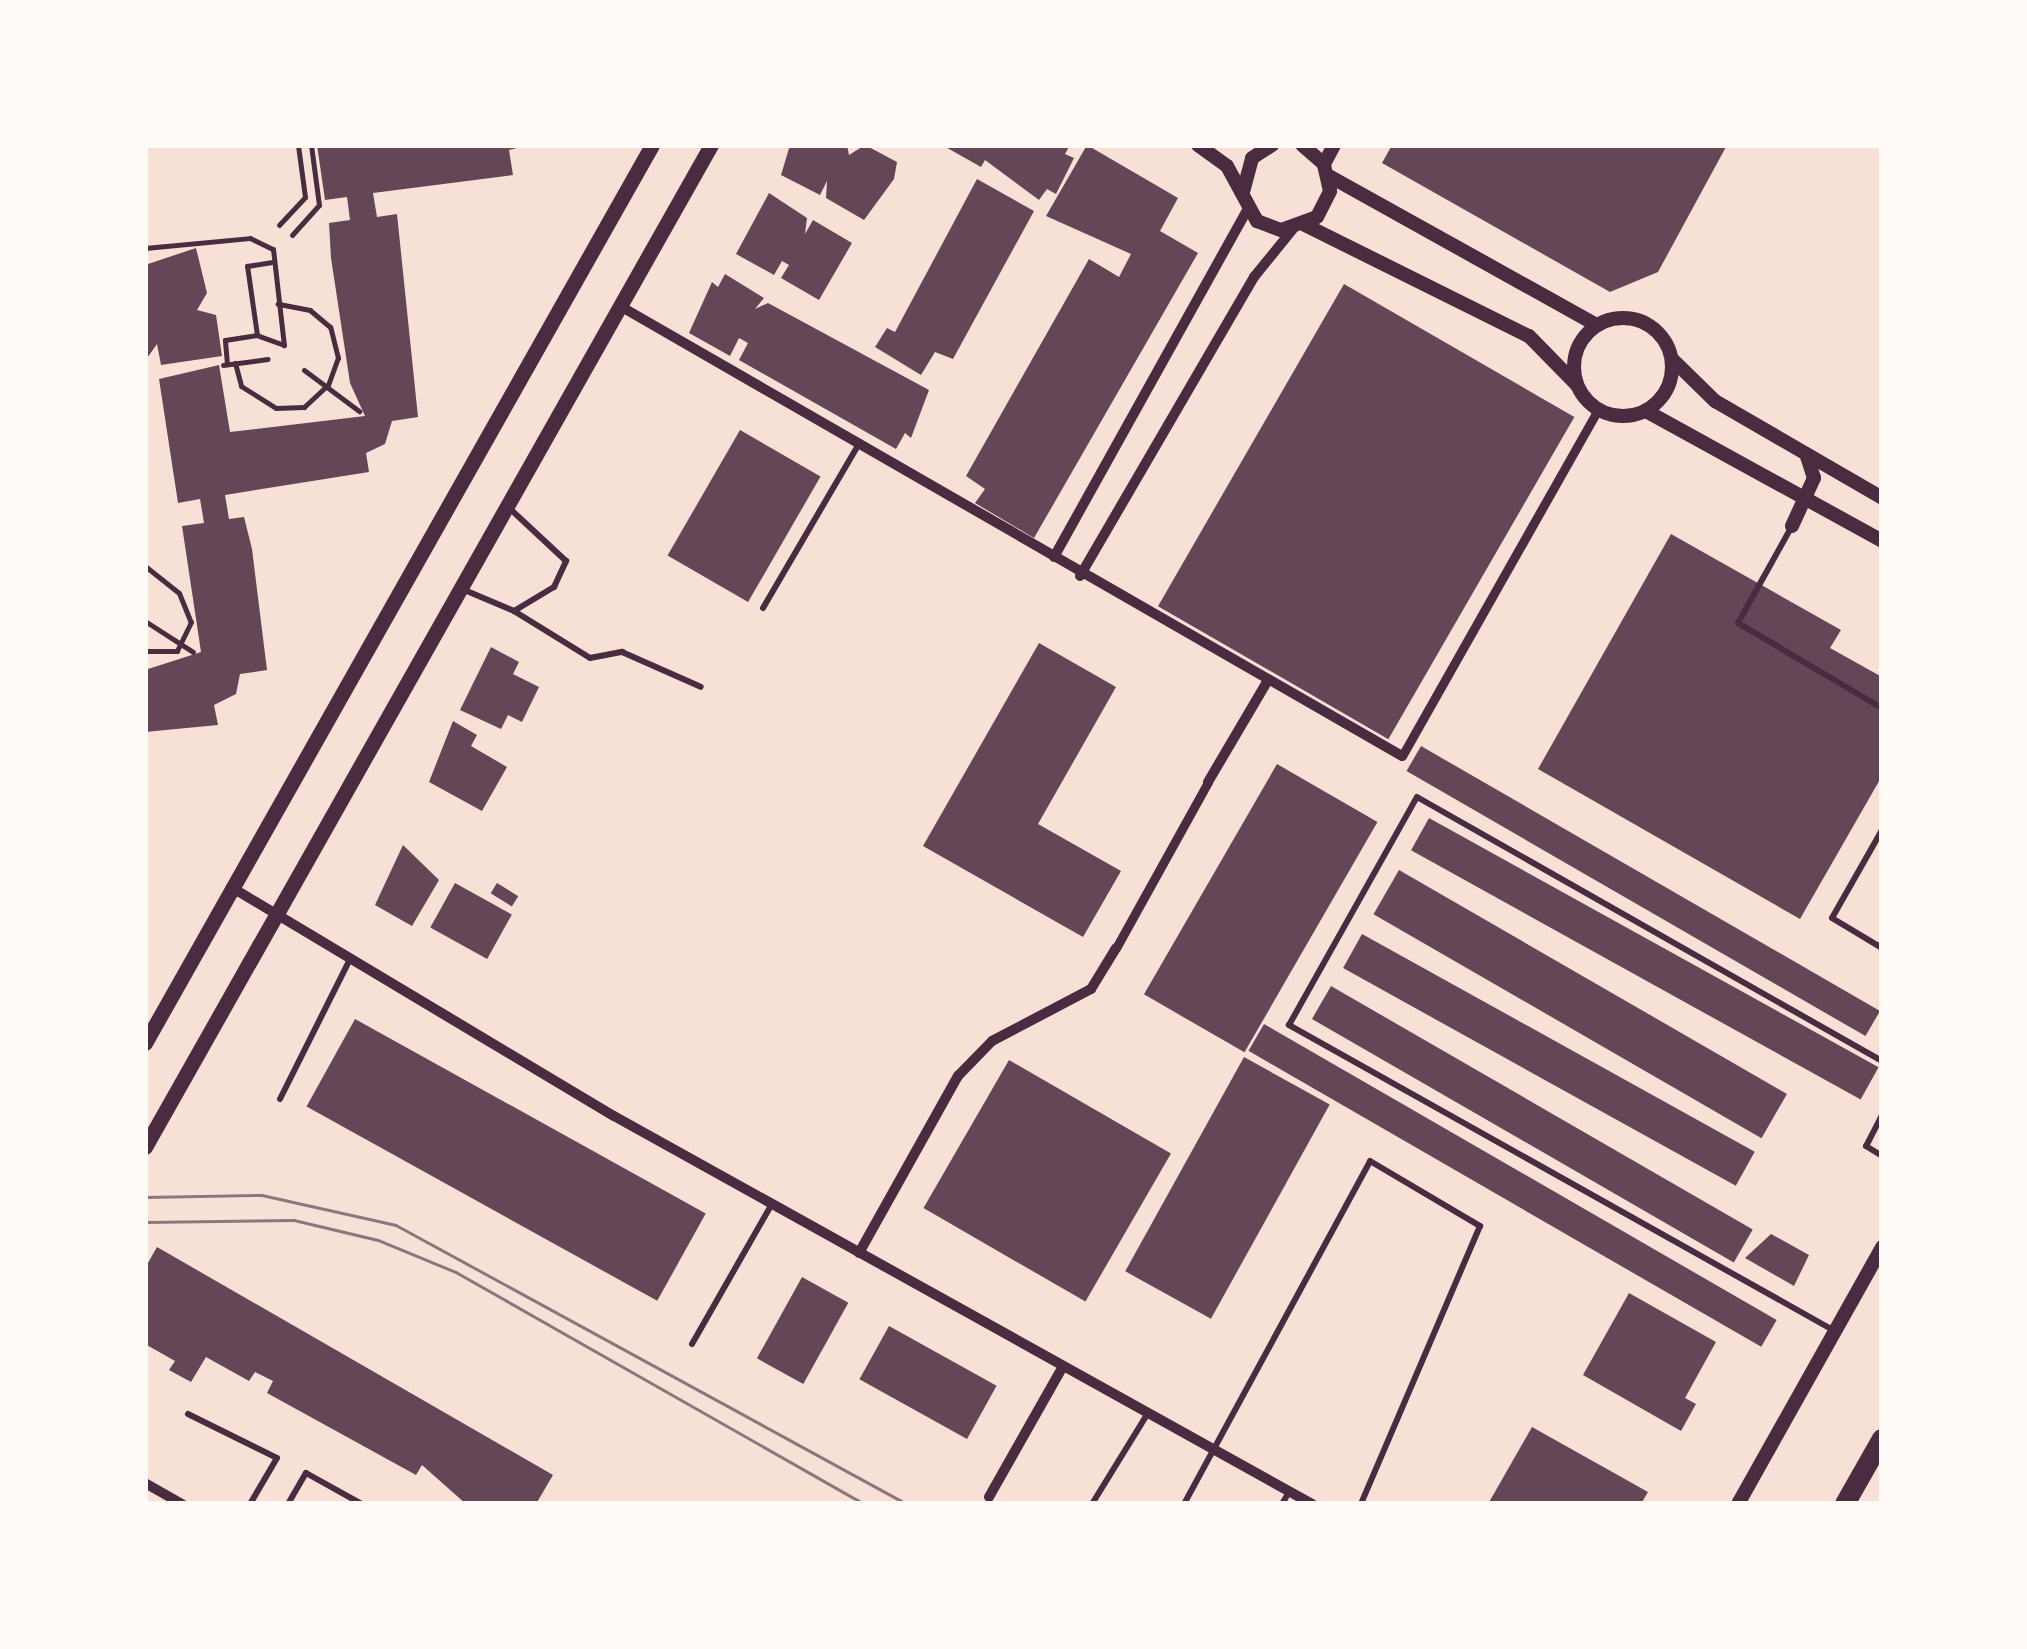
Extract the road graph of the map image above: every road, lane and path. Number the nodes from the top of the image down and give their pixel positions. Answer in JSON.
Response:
{"nodes":[{"id":1,"x":298,"y":145,"type":"edge"},
{"id":2,"x":311,"y":145,"type":"edge"},
{"id":3,"x":652,"y":145,"type":"edge"},
{"id":4,"x":712,"y":145,"type":"edge"},
{"id":5,"x":1198,"y":145,"type":"edge"},
{"id":6,"x":1272,"y":145,"type":"edge"},
{"id":7,"x":1302,"y":145,"type":"edge"},
{"id":8,"x":1334,"y":145,"type":"edge"},
{"id":9,"x":1326,"y":170,"type":"junction"},
{"id":10,"x":1246,"y":204,"type":"junction"},
{"id":11,"x":145,"y":225,"type":"edge"},
{"id":12,"x":278,"y":225,"type":"dead end"},
{"id":13,"x":1299,"y":227,"type":"junction"},
{"id":14,"x":292,"y":234,"type":"dead end"},
{"id":15,"x":145,"y":245,"type":"edge"},
{"id":16,"x":271,"y":262,"type":"junction"},
{"id":17,"x":278,"y":304,"type":"junction"},
{"id":18,"x":620,"y":306,"type":"junction"},
{"id":19,"x":1598,"y":326,"type":"junction"},
{"id":20,"x":257,"y":335,"type":"junction"},
{"id":21,"x":268,"y":359,"type":"dead end"},
{"id":22,"x":1672,"y":359,"type":"junction"},
{"id":23,"x":228,"y":364,"type":"junction"},
{"id":24,"x":304,"y":370,"type":"dead end"},
{"id":25,"x":1576,"y":384,"type":"junction"},
{"id":26,"x":327,"y":388,"type":"junction"},
{"id":27,"x":1598,"y":410,"type":"junction"},
{"id":28,"x":1646,"y":410,"type":"junction"},
{"id":29,"x":359,"y":411,"type":"dead end"},
{"id":30,"x":858,"y":444,"type":"junction"},
{"id":31,"x":1806,"y":454,"type":"junction"},
{"id":32,"x":1809,"y":498,"type":"junction"},
{"id":33,"x":1882,"y":498,"type":"edge"},
{"id":34,"x":507,"y":506,"type":"junction"},
{"id":35,"x":1792,"y":526,"type":"joint"},
{"id":36,"x":1882,"y":541,"type":"edge"},
{"id":37,"x":1054,"y":558,"type":"junction"},
{"id":38,"x":145,"y":566,"type":"edge"},
{"id":39,"x":1080,"y":576,"type":"junction"},
{"id":40,"x":461,"y":588,"type":"junction"},
{"id":41,"x":763,"y":608,"type":"dead end"},
{"id":42,"x":514,"y":610,"type":"junction"},
{"id":43,"x":145,"y":621,"type":"edge"},
{"id":44,"x":182,"y":645,"type":"junction"},
{"id":45,"x":145,"y":651,"type":"edge"},
{"id":46,"x":193,"y":652,"type":"dead end"},
{"id":47,"x":1268,"y":680,"type":"junction"},
{"id":48,"x":701,"y":686,"type":"dead end"},
{"id":49,"x":1882,"y":708,"type":"edge"},
{"id":50,"x":1402,"y":756,"type":"joint"},
{"id":51,"x":1208,"y":782,"type":"joint"},
{"id":52,"x":1882,"y":830,"type":"edge"},
{"id":53,"x":231,"y":887,"type":"junction"},
{"id":54,"x":276,"y":914,"type":"junction"},
{"id":55,"x":1116,"y":948,"type":"joint"},
{"id":56,"x":1882,"y":948,"type":"edge"},
{"id":57,"x":350,"y":958,"type":"junction"},
{"id":58,"x":145,"y":1043,"type":"edge"},
{"id":59,"x":1882,"y":1061,"type":"edge"},
{"id":60,"x":280,"y":1099,"type":"dead end"},
{"id":61,"x":1882,"y":1115,"type":"edge"},
{"id":62,"x":145,"y":1147,"type":"edge"},
{"id":63,"x":1882,"y":1156,"type":"edge"},
{"id":64,"x":772,"y":1204,"type":"junction"},
{"id":65,"x":1882,"y":1246,"type":"edge"},
{"id":66,"x":859,"y":1252,"type":"junction"},
{"id":67,"x":1835,"y":1330,"type":"junction"},
{"id":68,"x":692,"y":1344,"type":"dead end"},
{"id":69,"x":1062,"y":1366,"type":"junction"},
{"id":70,"x":1148,"y":1413,"type":"junction"},
{"id":71,"x":188,"y":1414,"type":"dead end"},
{"id":72,"x":1882,"y":1439,"type":"edge"},
{"id":73,"x":1211,"y":1448,"type":"junction"},
{"id":74,"x":145,"y":1483,"type":"edge"},
{"id":75,"x":1289,"y":1492,"type":"junction"},
{"id":76,"x":990,"y":1497,"type":"dead end"},
{"id":77,"x":166,"y":1500,"type":"edge"},
{"id":78,"x":182,"y":1504,"type":"edge"},
{"id":79,"x":250,"y":1504,"type":"edge"},
{"id":80,"x":288,"y":1504,"type":"edge"},
{"id":81,"x":362,"y":1504,"type":"edge"},
{"id":82,"x":1092,"y":1504,"type":"edge"},
{"id":83,"x":1184,"y":1504,"type":"edge"},
{"id":84,"x":1282,"y":1504,"type":"edge"},
{"id":85,"x":1312,"y":1504,"type":"edge"},
{"id":86,"x":1361,"y":1504,"type":"edge"},
{"id":87,"x":1738,"y":1504,"type":"edge"},
{"id":88,"x":1845,"y":1504,"type":"edge"}],
"edges":[{"from":1,"to":12,"type":"path"},
{"from":2,"to":14,"type":"path"},
{"from":3,"to":53,"type":"main road"},
{"from":4,"to":18,"type":"main road"},
{"from":5,"to":10,"type":"street"},
{"from":6,"to":10,"type":"street"},
{"from":7,"to":9,"type":"street"},
{"from":8,"to":9,"type":"street"},
{"from":9,"to":13,"type":"street"},
{"from":9,"to":19,"type":"street"},
{"from":10,"to":13,"type":"street"},
{"from":10,"to":37,"type":"street"},
{"from":11,"to":15,"type":"path"},
{"from":13,"to":25,"type":"street"},
{"from":13,"to":39,"type":"street"},
{"from":15,"to":16,"type":"path"},
{"from":16,"to":17,"type":"path"},
{"from":16,"to":20,"type":"path"},
{"from":17,"to":20,"type":"path"},
{"from":17,"to":26,"type":"path"},
{"from":18,"to":30,"type":"street"},
{"from":18,"to":34,"type":"main road"},
{"from":19,"to":22,"type":"street"},
{"from":19,"to":25,"type":"street"},
{"from":20,"to":23,"type":"path"},
{"from":21,"to":23,"type":"path"},
{"from":22,"to":28,"type":"street"},
{"from":22,"to":31,"type":"street"},
{"from":23,"to":26,"type":"path"},
{"from":24,"to":26,"type":"path"},
{"from":25,"to":27,"type":"street"},
{"from":26,"to":29,"type":"path"},
{"from":27,"to":28,"type":"street"},
{"from":27,"to":50,"type":"street"},
{"from":28,"to":32,"type":"street"},
{"from":30,"to":37,"type":"street"},
{"from":30,"to":41,"type":"lane"},
{"from":31,"to":32,"type":"street"},
{"from":31,"to":33,"type":"street"},
{"from":32,"to":35,"type":"street"},
{"from":32,"to":36,"type":"street"},
{"from":34,"to":40,"type":"main road"},
{"from":34,"to":42,"type":"lane"},
{"from":35,"to":49,"type":"lane"},
{"from":37,"to":39,"type":"street"},
{"from":38,"to":44,"type":"path"},
{"from":39,"to":47,"type":"street"},
{"from":40,"to":42,"type":"lane"},
{"from":40,"to":54,"type":"main road"},
{"from":42,"to":48,"type":"lane"},
{"from":43,"to":44,"type":"path"},
{"from":44,"to":45,"type":"path"},
{"from":44,"to":46,"type":"path"},
{"from":47,"to":50,"type":"street"},
{"from":47,"to":51,"type":"street"},
{"from":51,"to":55,"type":"street"},
{"from":52,"to":56,"type":"lane"},
{"from":53,"to":54,"type":"street"},
{"from":53,"to":58,"type":"main road"},
{"from":54,"to":57,"type":"street"},
{"from":54,"to":62,"type":"main road"},
{"from":55,"to":66,"type":"street"},
{"from":57,"to":60,"type":"lane"},
{"from":57,"to":64,"type":"street"},
{"from":59,"to":67,"type":"lane"},
{"from":61,"to":63,"type":"lane"},
{"from":64,"to":66,"type":"street"},
{"from":64,"to":68,"type":"lane"},
{"from":65,"to":67,"type":"street"},
{"from":66,"to":69,"type":"street"},
{"from":67,"to":87,"type":"street"},
{"from":69,"to":70,"type":"street"},
{"from":69,"to":76,"type":"street"},
{"from":70,"to":73,"type":"street"},
{"from":70,"to":82,"type":"lane"},
{"from":71,"to":79,"type":"lane"},
{"from":72,"to":88,"type":"highway"},
{"from":73,"to":75,"type":"street"},
{"from":73,"to":83,"type":"lane"},
{"from":73,"to":86,"type":"lane"},
{"from":74,"to":77,"type":"street"},
{"from":75,"to":84,"type":"lane"},
{"from":75,"to":85,"type":"street"},
{"from":77,"to":78,"type":"street"},
{"from":80,"to":81,"type":"lane"}]}
